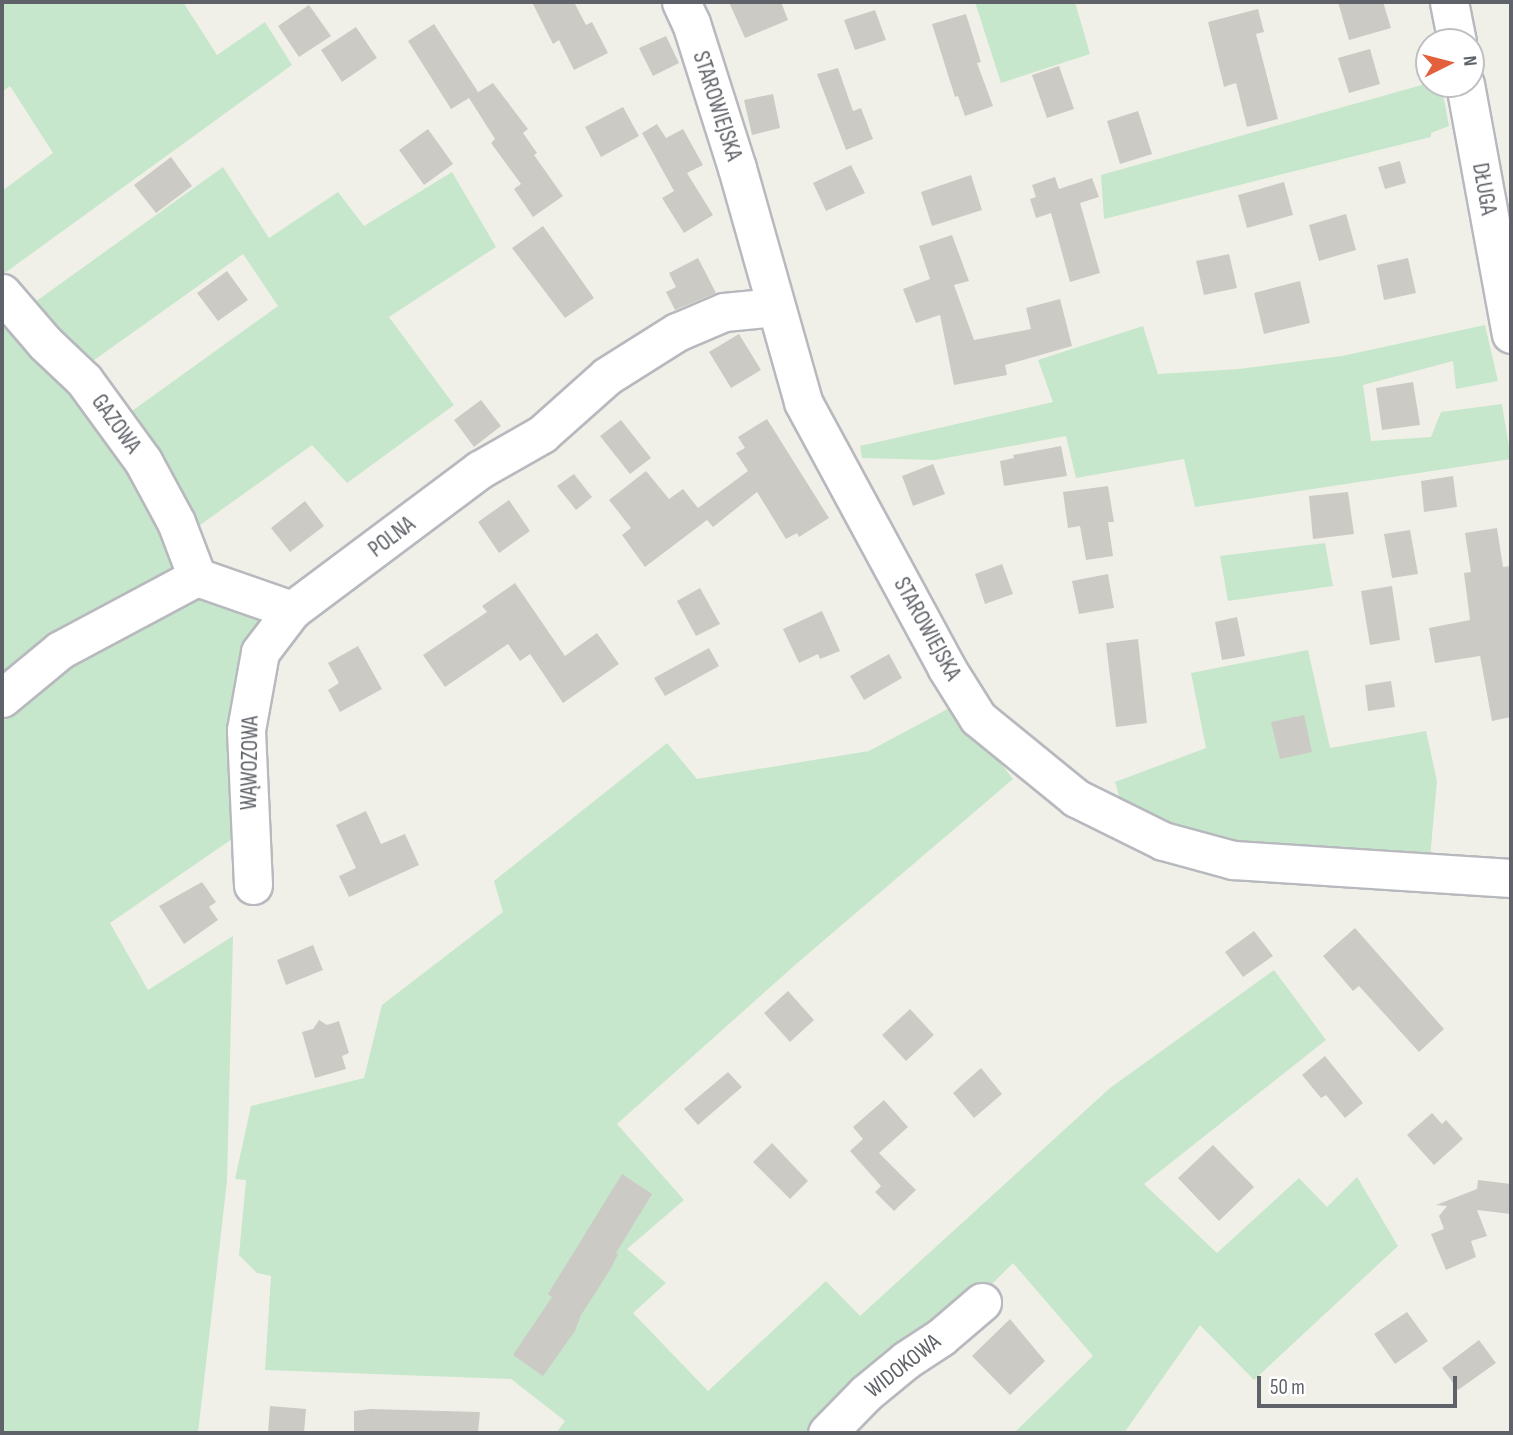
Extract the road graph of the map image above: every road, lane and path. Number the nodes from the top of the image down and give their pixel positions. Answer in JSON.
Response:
{"nodes":[{"id":1,"x":681,"y":2,"type":"edge"},
{"id":2,"x":1449,"y":2,"type":"edge"},
{"id":3,"x":1454,"y":28,"type":"edge"},
{"id":4,"x":1468,"y":98,"type":"edge"},
{"id":5,"x":2,"y":293,"type":"edge"},
{"id":6,"x":776,"y":307,"type":"junction"},
{"id":7,"x":1511,"y":334,"type":"edge"},
{"id":8,"x":197,"y":577,"type":"junction"},
{"id":9,"x":292,"y":610,"type":"junction"},
{"id":10,"x":2,"y":698,"type":"edge"},
{"id":11,"x":1511,"y":878,"type":"edge"},
{"id":12,"x":253,"y":885,"type":"dead end"},
{"id":13,"x":982,"y":1302,"type":"dead end"},
{"id":14,"x":827,"y":1433,"type":"edge"}],
"edges":[{"from":1,"to":6,"type":"street","name":"STAROWIEJSKA"},
{"from":2,"to":3,"type":"street"},
{"from":4,"to":7,"type":"street","name":"DŁUGA"},
{"from":5,"to":8,"type":"street","name":"GAZOWA"},
{"from":6,"to":9,"type":"street","name":"POLNA"},
{"from":6,"to":11,"type":"street","name":"STAROWIEJSKA"},
{"from":8,"to":9,"type":"street"},
{"from":8,"to":10,"type":"street"},
{"from":9,"to":12,"type":"street","name":"WĄWOZOWA"},
{"from":13,"to":14,"type":"street","name":"WIDOKOWA"}]}
